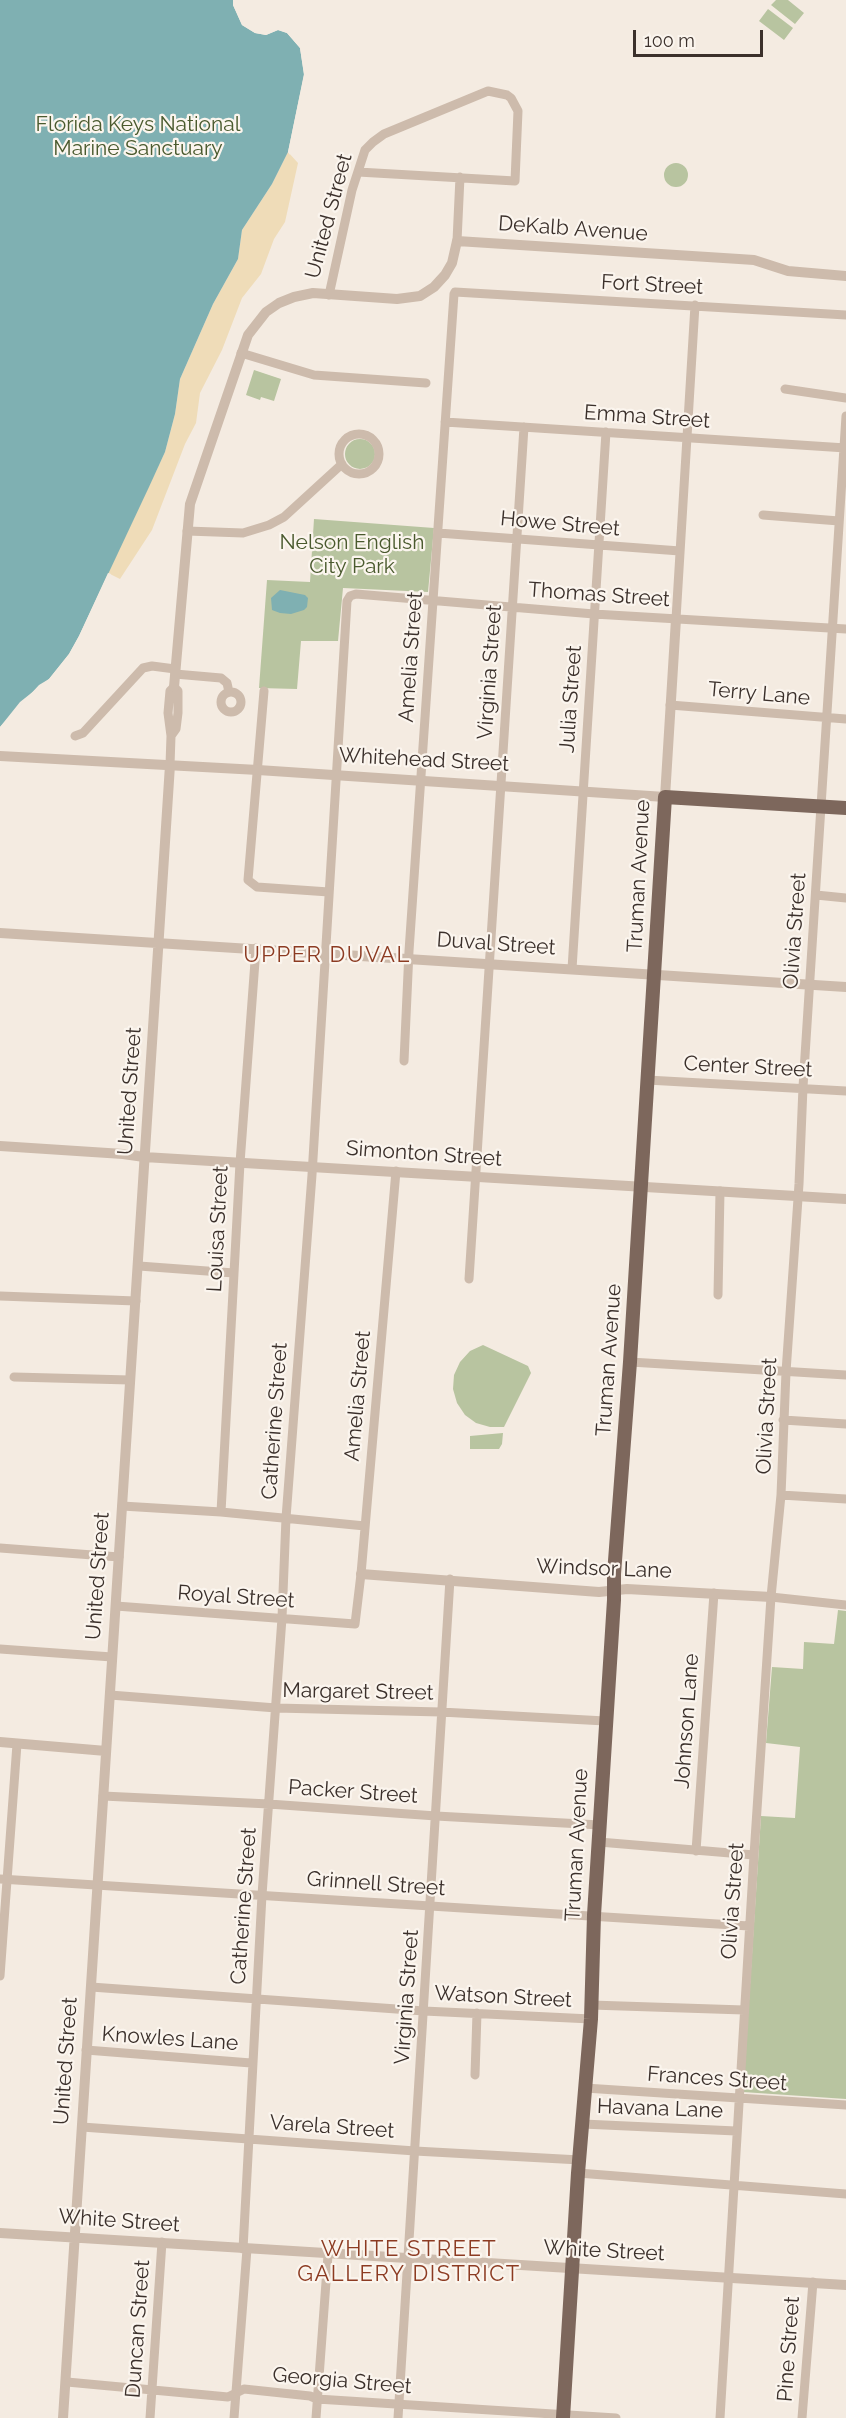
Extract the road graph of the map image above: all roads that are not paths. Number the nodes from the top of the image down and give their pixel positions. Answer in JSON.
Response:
{"nodes":[{"id":1,"x":358,"y":171,"type":"junction"},
{"id":2,"x":460,"y":177,"type":"junction"},
{"id":3,"x":457,"y":241,"type":"junction"},
{"id":4,"x":846,"y":276,"type":"edge"},
{"id":5,"x":455,"y":292,"type":"joint"},
{"id":6,"x":329,"y":295,"type":"junction"},
{"id":7,"x":695,"y":305,"type":"junction"},
{"id":8,"x":846,"y":315,"type":"edge"},
{"id":9,"x":241,"y":353,"type":"junction"},
{"id":10,"x":426,"y":384,"type":"dead end"},
{"id":11,"x":785,"y":389,"type":"dead end"},
{"id":12,"x":846,"y":398,"type":"edge"},
{"id":13,"x":846,"y":416,"type":"edge"},
{"id":14,"x":445,"y":422,"type":"junction"},
{"id":15,"x":524,"y":427,"type":"junction"},
{"id":16,"x":606,"y":432,"type":"junction"},
{"id":17,"x":687,"y":438,"type":"junction"},
{"id":18,"x":845,"y":448,"type":"edge"},
{"id":19,"x":342,"y":464,"type":"junction"},
{"id":20,"x":763,"y":515,"type":"dead end"},
{"id":21,"x":839,"y":521,"type":"junction"},
{"id":22,"x":187,"y":531,"type":"junction"},
{"id":23,"x":438,"y":533,"type":"junction"},
{"id":24,"x":517,"y":538,"type":"junction"},
{"id":25,"x":598,"y":545,"type":"junction"},
{"id":26,"x":680,"y":551,"type":"junction"},
{"id":27,"x":350,"y":596,"type":"joint"},
{"id":28,"x":433,"y":601,"type":"junction"},
{"id":29,"x":513,"y":608,"type":"junction"},
{"id":30,"x":594,"y":614,"type":"junction"},
{"id":31,"x":676,"y":619,"type":"junction"},
{"id":32,"x":832,"y":628,"type":"junction"},
{"id":33,"x":846,"y":629,"type":"edge"},
{"id":34,"x":175,"y":671,"type":"junction"},
{"id":35,"x":174,"y":687,"type":"joint"},
{"id":36,"x":264,"y":691,"type":"dead end"},
{"id":37,"x":229,"y":692,"type":"dead end"},
{"id":38,"x":670,"y":705,"type":"junction"},
{"id":39,"x":828,"y":718,"type":"junction"},
{"id":40,"x":846,"y":719,"type":"edge"},
{"id":41,"x":75,"y":736,"type":"dead end"},
{"id":42,"x":0,"y":756,"type":"edge"},
{"id":43,"x":170,"y":765,"type":"junction"},
{"id":44,"x":258,"y":770,"type":"junction"},
{"id":45,"x":336,"y":776,"type":"junction"},
{"id":46,"x":421,"y":781,"type":"junction"},
{"id":47,"x":501,"y":785,"type":"junction"},
{"id":48,"x":583,"y":791,"type":"junction"},
{"id":49,"x":665,"y":796,"type":"junction"},
{"id":50,"x":820,"y":806,"type":"junction"},
{"id":51,"x":846,"y":808,"type":"edge"},
{"id":52,"x":329,"y":892,"type":"junction"},
{"id":53,"x":816,"y":895,"type":"junction"},
{"id":54,"x":846,"y":898,"type":"edge"},
{"id":55,"x":0,"y":933,"type":"edge"},
{"id":56,"x":159,"y":943,"type":"junction"},
{"id":57,"x":256,"y":948,"type":"junction"},
{"id":58,"x":326,"y":953,"type":"junction"},
{"id":59,"x":409,"y":958,"type":"junction"},
{"id":60,"x":490,"y":963,"type":"junction"},
{"id":61,"x":572,"y":969,"type":"junction"},
{"id":62,"x":654,"y":975,"type":"junction"},
{"id":63,"x":810,"y":985,"type":"junction"},
{"id":64,"x":846,"y":987,"type":"edge"},
{"id":65,"x":404,"y":1061,"type":"dead end"},
{"id":66,"x":647,"y":1080,"type":"junction"},
{"id":67,"x":803,"y":1087,"type":"junction"},
{"id":68,"x":846,"y":1091,"type":"edge"},
{"id":69,"x":0,"y":1146,"type":"edge"},
{"id":70,"x":144,"y":1157,"type":"junction"},
{"id":71,"x":240,"y":1162,"type":"junction"},
{"id":72,"x":312,"y":1167,"type":"junction"},
{"id":73,"x":396,"y":1171,"type":"junction"},
{"id":74,"x":476,"y":1178,"type":"junction"},
{"id":75,"x":641,"y":1186,"type":"junction"},
{"id":76,"x":720,"y":1191,"type":"junction"},
{"id":77,"x":798,"y":1196,"type":"junction"},
{"id":78,"x":846,"y":1199,"type":"edge"},
{"id":79,"x":138,"y":1266,"type":"junction"},
{"id":80,"x":234,"y":1273,"type":"junction"},
{"id":81,"x":469,"y":1278,"type":"dead end"},
{"id":82,"x":718,"y":1295,"type":"dead end"},
{"id":83,"x":0,"y":1296,"type":"edge"},
{"id":84,"x":136,"y":1301,"type":"junction"},
{"id":85,"x":630,"y":1362,"type":"junction"},
{"id":86,"x":786,"y":1372,"type":"junction"},
{"id":87,"x":846,"y":1375,"type":"edge"},
{"id":88,"x":14,"y":1377,"type":"dead end"},
{"id":89,"x":130,"y":1380,"type":"junction"},
{"id":90,"x":783,"y":1420,"type":"junction"},
{"id":91,"x":846,"y":1424,"type":"edge"},
{"id":92,"x":781,"y":1495,"type":"junction"},
{"id":93,"x":846,"y":1498,"type":"edge"},
{"id":94,"x":122,"y":1506,"type":"junction"},
{"id":95,"x":221,"y":1512,"type":"junction"},
{"id":96,"x":286,"y":1518,"type":"junction"},
{"id":97,"x":365,"y":1526,"type":"junction"},
{"id":98,"x":0,"y":1548,"type":"edge"},
{"id":99,"x":119,"y":1557,"type":"junction"},
{"id":100,"x":361,"y":1574,"type":"junction"},
{"id":101,"x":450,"y":1579,"type":"junction"},
{"id":102,"x":613,"y":1591,"type":"junction"},
{"id":103,"x":714,"y":1593,"type":"junction"},
{"id":104,"x":771,"y":1597,"type":"junction"},
{"id":105,"x":846,"y":1605,"type":"edge"},
{"id":106,"x":116,"y":1606,"type":"junction"},
{"id":107,"x":282,"y":1618,"type":"junction"},
{"id":108,"x":355,"y":1624,"type":"joint"},
{"id":109,"x":0,"y":1649,"type":"edge"},
{"id":110,"x":112,"y":1657,"type":"junction"},
{"id":111,"x":110,"y":1695,"type":"junction"},
{"id":112,"x":276,"y":1708,"type":"junction"},
{"id":113,"x":441,"y":1712,"type":"junction"},
{"id":114,"x":605,"y":1721,"type":"junction"},
{"id":115,"x":0,"y":1742,"type":"edge"},
{"id":116,"x":17,"y":1743,"type":"junction"},
{"id":117,"x":106,"y":1751,"type":"junction"},
{"id":118,"x":103,"y":1796,"type":"junction"},
{"id":119,"x":269,"y":1803,"type":"junction"},
{"id":120,"x":436,"y":1816,"type":"junction"},
{"id":121,"x":600,"y":1825,"type":"junction"},
{"id":122,"x":599,"y":1842,"type":"junction"},
{"id":123,"x":696,"y":1851,"type":"junction"},
{"id":124,"x":753,"y":1855,"type":"junction"},
{"id":125,"x":4,"y":1879,"type":"edge"},
{"id":126,"x":97,"y":1886,"type":"junction"},
{"id":127,"x":262,"y":1894,"type":"junction"},
{"id":128,"x":431,"y":1906,"type":"junction"},
{"id":129,"x":594,"y":1915,"type":"junction"},
{"id":130,"x":749,"y":1926,"type":"junction"},
{"id":131,"x":0,"y":1976,"type":"edge"},
{"id":132,"x":90,"y":1987,"type":"junction"},
{"id":133,"x":255,"y":1998,"type":"junction"},
{"id":134,"x":591,"y":2005,"type":"junction"},
{"id":135,"x":744,"y":2010,"type":"junction"},
{"id":136,"x":424,"y":2011,"type":"junction"},
{"id":137,"x":477,"y":2013,"type":"junction"},
{"id":138,"x":591,"y":2019,"type":"junction"},
{"id":139,"x":86,"y":2050,"type":"junction"},
{"id":140,"x":251,"y":2063,"type":"junction"},
{"id":141,"x":475,"y":2075,"type":"dead end"},
{"id":142,"x":585,"y":2088,"type":"junction"},
{"id":143,"x":738,"y":2098,"type":"junction"},
{"id":144,"x":846,"y":2105,"type":"edge"},
{"id":145,"x":583,"y":2124,"type":"junction"},
{"id":146,"x":82,"y":2127,"type":"junction"},
{"id":147,"x":736,"y":2131,"type":"junction"},
{"id":148,"x":248,"y":2139,"type":"junction"},
{"id":149,"x":415,"y":2151,"type":"junction"},
{"id":150,"x":579,"y":2167,"type":"junction"},
{"id":151,"x":734,"y":2185,"type":"junction"},
{"id":152,"x":846,"y":2194,"type":"edge"},
{"id":153,"x":0,"y":2234,"type":"edge"},
{"id":154,"x":75,"y":2237,"type":"junction"},
{"id":155,"x":162,"y":2242,"type":"junction"},
{"id":156,"x":245,"y":2249,"type":"junction"},
{"id":157,"x":328,"y":2255,"type":"junction"},
{"id":158,"x":408,"y":2260,"type":"junction"},
{"id":159,"x":572,"y":2270,"type":"junction"},
{"id":160,"x":729,"y":2278,"type":"junction"},
{"id":161,"x":813,"y":2282,"type":"junction"},
{"id":162,"x":846,"y":2285,"type":"edge"},
{"id":163,"x":66,"y":2382,"type":"junction"},
{"id":164,"x":152,"y":2390,"type":"junction"},
{"id":165,"x":236,"y":2393,"type":"junction"},
{"id":166,"x":317,"y":2399,"type":"junction"},
{"id":167,"x":399,"y":2405,"type":"junction"},
{"id":168,"x":563,"y":2416,"type":"edge"},
{"id":169,"x":63,"y":2418,"type":"edge"},
{"id":170,"x":150,"y":2418,"type":"edge"},
{"id":171,"x":234,"y":2418,"type":"edge"},
{"id":172,"x":316,"y":2418,"type":"edge"},
{"id":173,"x":398,"y":2418,"type":"edge"},
{"id":174,"x":616,"y":2418,"type":"edge"},
{"id":175,"x":720,"y":2418,"type":"edge"},
{"id":176,"x":802,"y":2418,"type":"edge"}],
"edges":[{"from":1,"to":2,"type":"street"},
{"from":1,"to":2,"type":"street","name":"United Street"},
{"from":1,"to":6,"type":"street","name":"United Street"},
{"from":2,"to":3,"type":"street"},
{"from":3,"to":4,"type":"street","name":"DeKalb Avenue"},
{"from":3,"to":6,"type":"street"},
{"from":5,"to":7,"type":"street","name":"Fort Street"},
{"from":5,"to":14,"type":"street","name":"Amelia Street"},
{"from":6,"to":9,"type":"street","name":"United Street"},
{"from":7,"to":8,"type":"street","name":"Fort Street"},
{"from":7,"to":17,"type":"street","name":"Truman Avenue"},
{"from":9,"to":10,"type":"street"},
{"from":9,"to":22,"type":"street","name":"United Street"},
{"from":11,"to":12,"type":"street"},
{"from":13,"to":18,"type":"street","name":"Olivia Street"},
{"from":14,"to":15,"type":"street","name":"Emma Street"},
{"from":14,"to":23,"type":"street","name":"Amelia Street"},
{"from":15,"to":16,"type":"street","name":"Emma Street"},
{"from":15,"to":24,"type":"street","name":"Virginia Street"},
{"from":16,"to":17,"type":"street","name":"Emma Street"},
{"from":16,"to":25,"type":"street","name":"Julia Street"},
{"from":17,"to":18,"type":"street","name":"Emma Street"},
{"from":17,"to":26,"type":"street","name":"Truman Avenue"},
{"from":18,"to":21,"type":"street","name":"Olivia Street"},
{"from":19,"to":19,"type":"street"},
{"from":19,"to":22,"type":"street"},
{"from":20,"to":21,"type":"street"},
{"from":21,"to":32,"type":"street","name":"Olivia Street"},
{"from":22,"to":34,"type":"street","name":"United Street"},
{"from":23,"to":24,"type":"street","name":"Howe Street"},
{"from":23,"to":28,"type":"street","name":"Amelia Street"},
{"from":24,"to":25,"type":"street","name":"Howe Street"},
{"from":24,"to":29,"type":"street","name":"Virginia Street"},
{"from":25,"to":26,"type":"street","name":"Howe Street"},
{"from":25,"to":30,"type":"street","name":"Julia Street"},
{"from":26,"to":31,"type":"street","name":"Truman Avenue"},
{"from":27,"to":28,"type":"street","name":"Thomas Street"},
{"from":27,"to":45,"type":"street","name":"Catherine Street"},
{"from":28,"to":29,"type":"street","name":"Thomas Street"},
{"from":28,"to":46,"type":"street","name":"Amelia Street"},
{"from":29,"to":30,"type":"street","name":"Thomas Street"},
{"from":29,"to":47,"type":"street","name":"Virginia Street"},
{"from":30,"to":31,"type":"street","name":"Thomas Street"},
{"from":30,"to":48,"type":"street","name":"Julia Street"},
{"from":31,"to":32,"type":"street","name":"Thomas Street"},
{"from":31,"to":38,"type":"street","name":"Truman Avenue"},
{"from":32,"to":33,"type":"street","name":"Thomas Street"},
{"from":32,"to":39,"type":"street","name":"Olivia Street"},
{"from":34,"to":35,"type":"street","name":"United Street"},
{"from":34,"to":37,"type":"street"},
{"from":34,"to":41,"type":"street"},
{"from":35,"to":43,"type":"street","name":"United Street"},
{"from":36,"to":44,"type":"street"},
{"from":38,"to":39,"type":"street","name":"Terry Lane"},
{"from":38,"to":49,"type":"street","name":"Truman Avenue"},
{"from":39,"to":40,"type":"street","name":"Terry Lane"},
{"from":39,"to":50,"type":"street","name":"Olivia Street"},
{"from":42,"to":43,"type":"street","name":"Whitehead Street"},
{"from":43,"to":44,"type":"street","name":"Whitehead Street"},
{"from":43,"to":56,"type":"street","name":"United Street"},
{"from":44,"to":45,"type":"street","name":"Whitehead Street"},
{"from":44,"to":52,"type":"street"},
{"from":45,"to":46,"type":"street","name":"Whitehead Street"},
{"from":45,"to":52,"type":"street","name":"Catherine Street"},
{"from":46,"to":47,"type":"street","name":"Whitehead Street"},
{"from":46,"to":59,"type":"street","name":"Amelia Street"},
{"from":47,"to":48,"type":"street","name":"Whitehead Street"},
{"from":47,"to":60,"type":"street","name":"Virginia Street"},
{"from":48,"to":49,"type":"street","name":"Whitehead Street"},
{"from":48,"to":61,"type":"street","name":"Julia Street"},
{"from":49,"to":50,"type":"main road","name":"Whitehead Street"},
{"from":49,"to":62,"type":"main road","name":"Truman Avenue"},
{"from":50,"to":51,"type":"main road","name":"Whitehead Street"},
{"from":50,"to":53,"type":"street","name":"Olivia Street"},
{"from":52,"to":58,"type":"street","name":"Catherine Street"},
{"from":53,"to":54,"type":"street"},
{"from":53,"to":63,"type":"street","name":"Olivia Street"},
{"from":55,"to":56,"type":"street","name":"Duval Street"},
{"from":56,"to":57,"type":"street","name":"Duval Street"},
{"from":56,"to":70,"type":"street","name":"United Street"},
{"from":57,"to":58,"type":"street","name":"Duval Street"},
{"from":57,"to":71,"type":"street","name":"Louisa Street"},
{"from":58,"to":59,"type":"street","name":"Duval Street"},
{"from":58,"to":72,"type":"street","name":"Catherine Street"},
{"from":59,"to":60,"type":"street","name":"Duval Street"},
{"from":59,"to":65,"type":"street","name":"Amelia Street"},
{"from":60,"to":61,"type":"street","name":"Duval Street"},
{"from":60,"to":74,"type":"street","name":"Virginia Street"},
{"from":61,"to":62,"type":"street","name":"Duval Street"},
{"from":62,"to":63,"type":"street","name":"Duval Street"},
{"from":62,"to":66,"type":"main road","name":"Truman Avenue"},
{"from":63,"to":64,"type":"street","name":"Duval Street"},
{"from":63,"to":67,"type":"street","name":"Olivia Street"},
{"from":66,"to":67,"type":"street","name":"Center Street"},
{"from":66,"to":75,"type":"main road","name":"Truman Avenue"},
{"from":67,"to":68,"type":"street","name":"Center Street"},
{"from":67,"to":77,"type":"street","name":"Olivia Street"},
{"from":69,"to":70,"type":"street","name":"Simonton Street"},
{"from":70,"to":71,"type":"street","name":"Simonton Street"},
{"from":70,"to":79,"type":"street","name":"United Street"},
{"from":71,"to":72,"type":"street","name":"Simonton Street"},
{"from":71,"to":80,"type":"street","name":"Louisa Street"},
{"from":72,"to":73,"type":"street","name":"Simonton Street"},
{"from":72,"to":96,"type":"street","name":"Catherine Street"},
{"from":73,"to":74,"type":"street","name":"Simonton Street"},
{"from":73,"to":97,"type":"street","name":"Amelia Street"},
{"from":74,"to":75,"type":"street","name":"Simonton Street"},
{"from":74,"to":81,"type":"street","name":"Virginia Street"},
{"from":75,"to":76,"type":"street","name":"Simonton Street"},
{"from":75,"to":85,"type":"main road","name":"Truman Avenue"},
{"from":76,"to":77,"type":"street","name":"Simonton Street"},
{"from":76,"to":82,"type":"street"},
{"from":77,"to":78,"type":"street","name":"Simonton Street"},
{"from":77,"to":86,"type":"street","name":"Olivia Street"},
{"from":79,"to":80,"type":"street"},
{"from":79,"to":84,"type":"street","name":"United Street"},
{"from":80,"to":95,"type":"street","name":"Louisa Street"},
{"from":83,"to":84,"type":"street"},
{"from":84,"to":89,"type":"street","name":"United Street"},
{"from":85,"to":86,"type":"street"},
{"from":85,"to":102,"type":"main road","name":"Truman Avenue"},
{"from":86,"to":87,"type":"street"},
{"from":86,"to":90,"type":"street","name":"Olivia Street"},
{"from":88,"to":89,"type":"street"},
{"from":89,"to":94,"type":"street","name":"United Street"},
{"from":90,"to":91,"type":"street"},
{"from":90,"to":92,"type":"street","name":"Olivia Street"},
{"from":92,"to":93,"type":"street"},
{"from":92,"to":104,"type":"street","name":"Olivia Street"},
{"from":94,"to":95,"type":"street"},
{"from":94,"to":99,"type":"street","name":"United Street"},
{"from":95,"to":96,"type":"street"},
{"from":96,"to":97,"type":"street"},
{"from":96,"to":107,"type":"street","name":"Catherine Street"},
{"from":97,"to":100,"type":"street","name":"Amelia Street"},
{"from":98,"to":99,"type":"street"},
{"from":99,"to":106,"type":"street","name":"United Street"},
{"from":100,"to":101,"type":"street","name":"Windsor Lane"},
{"from":100,"to":108,"type":"street","name":"Amelia Street"},
{"from":101,"to":102,"type":"street","name":"Windsor Lane"},
{"from":101,"to":113,"type":"street","name":"Virginia Street"},
{"from":102,"to":103,"type":"street","name":"Windsor Lane"},
{"from":102,"to":114,"type":"main road","name":"Truman Avenue"},
{"from":103,"to":104,"type":"street","name":"Windsor Lane"},
{"from":103,"to":123,"type":"street","name":"Johnson Lane"},
{"from":104,"to":105,"type":"street","name":"Windsor Lane"},
{"from":104,"to":124,"type":"street","name":"Olivia Street"},
{"from":106,"to":107,"type":"street","name":"Royal Street"},
{"from":106,"to":110,"type":"street","name":"United Street"},
{"from":107,"to":108,"type":"street","name":"Royal Street"},
{"from":107,"to":112,"type":"street","name":"Catherine Street"},
{"from":109,"to":110,"type":"street"},
{"from":110,"to":111,"type":"street","name":"United Street"},
{"from":111,"to":112,"type":"street","name":"Margaret Street"},
{"from":111,"to":117,"type":"street","name":"United Street"},
{"from":112,"to":113,"type":"street","name":"Margaret Street"},
{"from":112,"to":119,"type":"street","name":"Catherine Street"},
{"from":113,"to":114,"type":"street","name":"Margaret Street"},
{"from":113,"to":120,"type":"street","name":"Virginia Street"},
{"from":114,"to":121,"type":"main road","name":"Truman Avenue"},
{"from":115,"to":116,"type":"street"},
{"from":116,"to":117,"type":"street"},
{"from":116,"to":125,"type":"street"},
{"from":117,"to":118,"type":"street","name":"United Street"},
{"from":118,"to":119,"type":"street","name":"Packer Street"},
{"from":118,"to":126,"type":"street","name":"United Street"},
{"from":119,"to":120,"type":"street","name":"Packer Street"},
{"from":119,"to":127,"type":"street","name":"Catherine Street"},
{"from":120,"to":121,"type":"street","name":"Packer Street"},
{"from":120,"to":128,"type":"street","name":"Virginia Street"},
{"from":121,"to":122,"type":"main road","name":"Truman Avenue"},
{"from":122,"to":123,"type":"street"},
{"from":122,"to":129,"type":"main road","name":"Truman Avenue"},
{"from":123,"to":124,"type":"street"},
{"from":124,"to":130,"type":"street","name":"Olivia Street"},
{"from":125,"to":126,"type":"street","name":"Grinnell Street"},
{"from":125,"to":131,"type":"street"},
{"from":126,"to":127,"type":"street","name":"Grinnell Street"},
{"from":126,"to":132,"type":"street","name":"United Street"},
{"from":127,"to":128,"type":"street","name":"Grinnell Street"},
{"from":127,"to":133,"type":"street","name":"Catherine Street"},
{"from":128,"to":129,"type":"street","name":"Grinnell Street"},
{"from":128,"to":136,"type":"street","name":"Virginia Street"},
{"from":129,"to":130,"type":"street","name":"Grinnell Street"},
{"from":129,"to":134,"type":"main road","name":"Truman Avenue"},
{"from":130,"to":135,"type":"street","name":"Olivia Street"},
{"from":132,"to":133,"type":"street","name":"Watson Street"},
{"from":132,"to":139,"type":"street","name":"United Street"},
{"from":133,"to":136,"type":"street","name":"Watson Street"},
{"from":133,"to":140,"type":"street","name":"Catherine Street"},
{"from":134,"to":135,"type":"street","name":"Watson Street"},
{"from":134,"to":138,"type":"main road","name":"Truman Avenue"},
{"from":135,"to":143,"type":"street","name":"Olivia Street"},
{"from":136,"to":137,"type":"street","name":"Watson Street"},
{"from":136,"to":149,"type":"street","name":"Virginia Street"},
{"from":137,"to":138,"type":"street","name":"Watson Street"},
{"from":137,"to":141,"type":"street"},
{"from":138,"to":142,"type":"main road","name":"Truman Avenue"},
{"from":139,"to":140,"type":"street","name":"Knowles Lane"},
{"from":139,"to":146,"type":"street","name":"United Street"},
{"from":140,"to":148,"type":"street","name":"Catherine Street"},
{"from":142,"to":143,"type":"street","name":"Frances Street"},
{"from":142,"to":145,"type":"main road","name":"Truman Avenue"},
{"from":143,"to":144,"type":"street","name":"Frances Street"},
{"from":143,"to":147,"type":"street","name":"Olivia Street"},
{"from":145,"to":147,"type":"street","name":"Havana Lane"},
{"from":145,"to":150,"type":"main road","name":"Truman Avenue"},
{"from":146,"to":148,"type":"street","name":"Varela Street"},
{"from":146,"to":154,"type":"street","name":"United Street"},
{"from":147,"to":151,"type":"street","name":"Olivia Street"},
{"from":148,"to":149,"type":"street","name":"Varela Street"},
{"from":148,"to":156,"type":"street","name":"Catherine Street"},
{"from":149,"to":150,"type":"street","name":"Varela Street"},
{"from":149,"to":158,"type":"street","name":"Virginia Street"},
{"from":150,"to":151,"type":"street","name":"Varela Street"},
{"from":150,"to":159,"type":"main road","name":"Truman Avenue"},
{"from":151,"to":152,"type":"street","name":"Varela Street"},
{"from":151,"to":160,"type":"street","name":"Olivia Street"},
{"from":153,"to":154,"type":"street","name":"White Street"},
{"from":154,"to":155,"type":"street","name":"White Street"},
{"from":154,"to":163,"type":"street","name":"United Street"},
{"from":155,"to":156,"type":"street","name":"White Street"},
{"from":155,"to":164,"type":"street","name":"Duncan Street"},
{"from":156,"to":157,"type":"street","name":"White Street"},
{"from":156,"to":165,"type":"street","name":"Catherine Street"},
{"from":157,"to":158,"type":"street","name":"White Street"},
{"from":157,"to":166,"type":"street"},
{"from":158,"to":159,"type":"street","name":"White Street"},
{"from":158,"to":167,"type":"street","name":"Virginia Street"},
{"from":159,"to":160,"type":"street","name":"White Street"},
{"from":159,"to":168,"type":"main road","name":"Truman Avenue"},
{"from":160,"to":161,"type":"street","name":"White Street"},
{"from":160,"to":175,"type":"street","name":"Olivia Street"},
{"from":161,"to":162,"type":"street","name":"White Street"},
{"from":161,"to":176,"type":"street","name":"Pine Street"},
{"from":163,"to":164,"type":"street","name":"Georgia Street"},
{"from":163,"to":169,"type":"street","name":"United Street"},
{"from":164,"to":165,"type":"street","name":"Georgia Street"},
{"from":164,"to":170,"type":"street","name":"Duncan Street"},
{"from":165,"to":166,"type":"street","name":"Georgia Street"},
{"from":165,"to":171,"type":"street","name":"Catherine Street"},
{"from":166,"to":167,"type":"street","name":"Georgia Street"},
{"from":166,"to":172,"type":"street"},
{"from":167,"to":168,"type":"street","name":"Georgia Street"},
{"from":167,"to":173,"type":"street","name":"Virginia Street"},
{"from":168,"to":174,"type":"street","name":"Georgia Street"}]}
